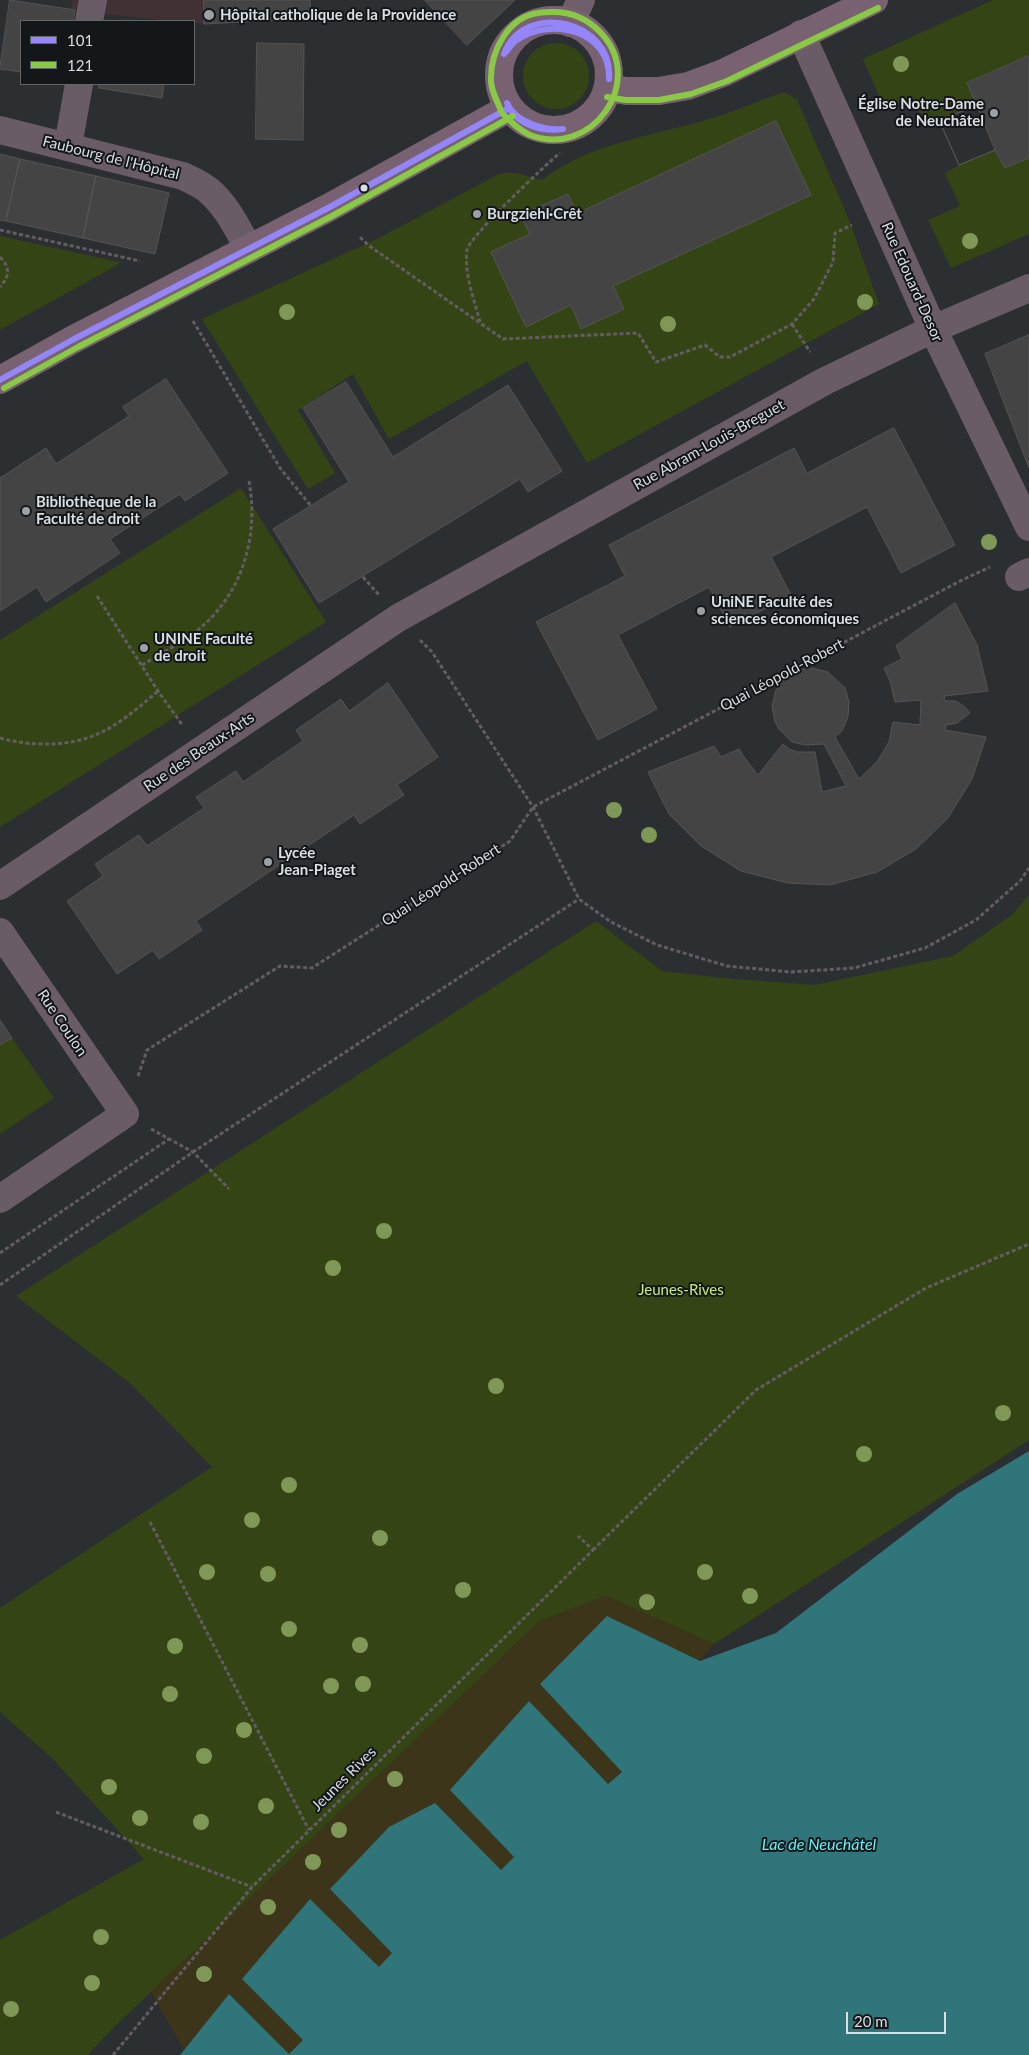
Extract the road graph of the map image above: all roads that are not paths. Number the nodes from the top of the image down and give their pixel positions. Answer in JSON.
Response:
{"nodes":[{"id":1,"x":93,"y":0,"type":"edge"},
{"id":2,"x":874,"y":0,"type":"edge"},
{"id":3,"x":576,"y":11,"type":"edge"},
{"id":4,"x":89,"y":20,"type":"edge"},
{"id":5,"x":801,"y":34,"type":"junction"},
{"id":6,"x":79,"y":85,"type":"edge"},
{"id":7,"x":608,"y":88,"type":"junction"},
{"id":8,"x":509,"y":108,"type":"junction"},
{"id":9,"x":0,"y":130,"type":"edge"},
{"id":10,"x":68,"y":146,"type":"junction"},
{"id":11,"x":248,"y":249,"type":"junction"},
{"id":12,"x":1029,"y":288,"type":"edge"},
{"id":13,"x":933,"y":329,"type":"junction"},
{"id":14,"x":0,"y":380,"type":"edge"},
{"id":15,"x":1029,"y":527,"type":"edge"},
{"id":16,"x":398,"y":618,"type":"joint"},
{"id":17,"x":0,"y":886,"type":"edge"},
{"id":18,"x":0,"y":932,"type":"edge"},
{"id":19,"x":0,"y":1199,"type":"edge"}],
"edges":[{"from":1,"to":4,"type":"street"},
{"from":2,"to":5,"type":"main road"},
{"from":3,"to":7,"type":"main road"},
{"from":3,"to":8,"type":"main road"},
{"from":5,"to":7,"type":"main road"},
{"from":5,"to":13,"type":"street","name":"Rue Edouard-Desor"},
{"from":6,"to":10,"type":"street"},
{"from":7,"to":8,"type":"main road"},
{"from":8,"to":11,"type":"main road"},
{"from":9,"to":10,"type":"street","name":"Faubourg de l'Hôpital"},
{"from":10,"to":11,"type":"street","name":"Faubourg de l'Hôpital"},
{"from":11,"to":14,"type":"main road"},
{"from":12,"to":13,"type":"street","name":"Rue Abram-Louis-Breguet"},
{"from":13,"to":15,"type":"street","name":"Rue Edouard-Desor"},
{"from":13,"to":16,"type":"street","name":"Rue Abram-Louis-Breguet"},
{"from":16,"to":17,"type":"street","name":"Rue des Beaux-Arts"},
{"from":18,"to":19,"type":"street","name":"Rue Coulon"}]}
